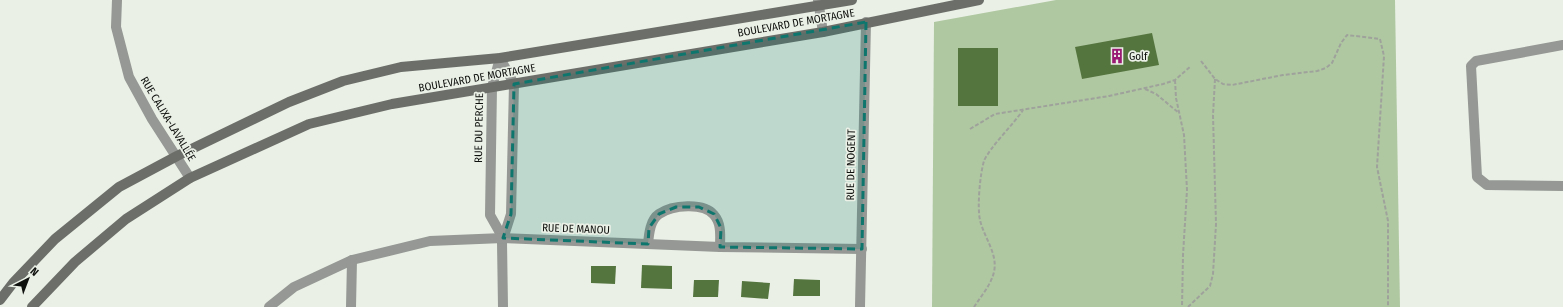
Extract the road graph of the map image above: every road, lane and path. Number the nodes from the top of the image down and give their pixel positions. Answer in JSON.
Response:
{"nodes":[{"id":1,"x":117,"y":0,"type":"edge"},
{"id":2,"x":852,"y":0,"type":"edge"},
{"id":3,"x":979,"y":0,"type":"edge"},
{"id":4,"x":819,"y":3,"type":"edge"},
{"id":5,"x":866,"y":22,"type":"junction"},
{"id":6,"x":823,"y":32,"type":"junction"},
{"id":7,"x":1563,"y":45,"type":"edge"},
{"id":8,"x":500,"y":58,"type":"junction"},
{"id":9,"x":1201,"y":61,"type":"dead end"},
{"id":10,"x":1191,"y":66,"type":"dead end"},
{"id":11,"x":1215,"y":79,"type":"junction"},
{"id":12,"x":1175,"y":80,"type":"junction"},
{"id":13,"x":514,"y":84,"type":"junction"},
{"id":14,"x":492,"y":87,"type":"junction"},
{"id":15,"x":1144,"y":89,"type":"junction"},
{"id":16,"x":1023,"y":110,"type":"junction"},
{"id":17,"x":1180,"y":114,"type":"junction"},
{"id":18,"x":970,"y":129,"type":"dead end"},
{"id":19,"x":177,"y":156,"type":"junction"},
{"id":20,"x":190,"y":178,"type":"junction"},
{"id":21,"x":1563,"y":186,"type":"edge"},
{"id":22,"x":503,"y":238,"type":"junction"},
{"id":23,"x":648,"y":244,"type":"junction"},
{"id":24,"x":720,"y":247,"type":"junction"},
{"id":25,"x":862,"y":249,"type":"junction"},
{"id":26,"x":352,"y":260,"type":"junction"},
{"id":27,"x":0,"y":300,"type":"edge"},
{"id":28,"x":32,"y":307,"type":"edge"},
{"id":29,"x":269,"y":307,"type":"edge"},
{"id":30,"x":351,"y":307,"type":"edge"},
{"id":31,"x":503,"y":307,"type":"edge"},
{"id":32,"x":860,"y":307,"type":"edge"},
{"id":33,"x":974,"y":307,"type":"edge"},
{"id":34,"x":1182,"y":307,"type":"edge"},
{"id":35,"x":1188,"y":307,"type":"edge"},
{"id":36,"x":1388,"y":307,"type":"edge"}],
"edges":[{"from":1,"to":19,"type":"street","name":"RUE CALIXA-LAVALLÉE"},
{"from":2,"to":4,"type":"main road","name":"BOULEVARD DE MORTAGNE"},
{"from":3,"to":5,"type":"main road","name":"BOULEVARD DE MORTAGNE"},
{"from":4,"to":6,"type":"street"},
{"from":4,"to":8,"type":"main road","name":"BOULEVARD DE MORTAGNE"},
{"from":5,"to":6,"type":"main road","name":"BOULEVARD DE MORTAGNE"},
{"from":5,"to":25,"type":"street","name":"RUE DE NOGENT"},
{"from":6,"to":13,"type":"main road","name":"BOULEVARD DE MORTAGNE"},
{"from":7,"to":21,"type":"street"},
{"from":8,"to":13,"type":"street","name":"RUE DU PERCHE"},
{"from":8,"to":14,"type":"street","name":"RUE DU PERCHE"},
{"from":8,"to":19,"type":"main road","name":"BOULEVARD DE MORTAGNE"},
{"from":9,"to":11,"type":"path"},
{"from":10,"to":12,"type":"path"},
{"from":11,"to":35,"type":"path"},
{"from":11,"to":36,"type":"path"},
{"from":12,"to":15,"type":"path"},
{"from":12,"to":17,"type":"path"},
{"from":13,"to":14,"type":"main road","name":"BOULEVARD DE MORTAGNE"},
{"from":13,"to":22,"type":"street","name":"RUE DU PERCHE"},
{"from":14,"to":20,"type":"main road","name":"BOULEVARD DE MORTAGNE"},
{"from":14,"to":22,"type":"street","name":"RUE DU PERCHE"},
{"from":15,"to":16,"type":"path"},
{"from":15,"to":17,"type":"path"},
{"from":16,"to":18,"type":"path"},
{"from":16,"to":33,"type":"path"},
{"from":17,"to":34,"type":"path"},
{"from":19,"to":20,"type":"street","name":"RUE CALIXA-LAVALLÉE"},
{"from":19,"to":27,"type":"main road","name":"BOULEVARD DE MORTAGNE"},
{"from":20,"to":28,"type":"main road","name":"BOULEVARD DE MORTAGNE"},
{"from":22,"to":23,"type":"street","name":"RUE DE MANOU"},
{"from":22,"to":26,"type":"street","name":"RUE DE MANOU"},
{"from":22,"to":31,"type":"street","name":"RUE DU PERCHE"},
{"from":23,"to":24,"type":"street","name":"RUE DE MANOU"},
{"from":23,"to":24,"type":"street"},
{"from":24,"to":25,"type":"street","name":"RUE DE MANOU"},
{"from":25,"to":32,"type":"street","name":"RUE DE NOGENT"},
{"from":26,"to":29,"type":"street","name":"RUE DE MANOU"},
{"from":26,"to":30,"type":"street"}]}
